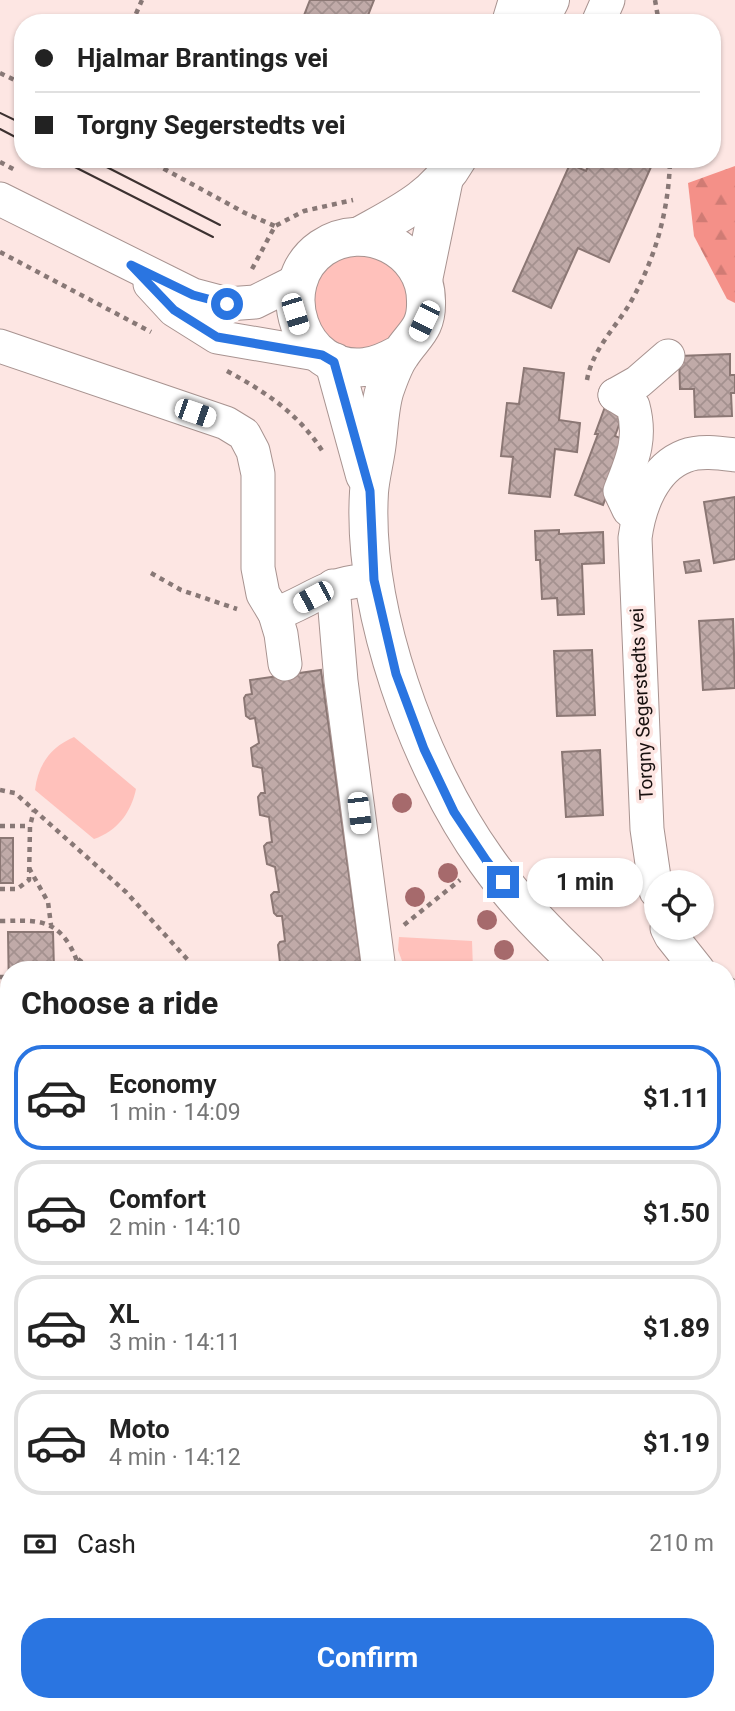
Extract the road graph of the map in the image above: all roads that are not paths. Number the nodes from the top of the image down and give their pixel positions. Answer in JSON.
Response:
{"nodes":[{"id":1,"x":451,"y":169,"type":"edge"},
{"id":2,"x":0,"y":199,"type":"edge"},
{"id":3,"x":360,"y":236,"type":"junction"},
{"id":4,"x":131,"y":265,"type":"junction"},
{"id":5,"x":423,"y":280,"type":"junction"},
{"id":6,"x":297,"y":281,"type":"junction"},
{"id":7,"x":0,"y":346,"type":"edge"},
{"id":8,"x":400,"y":354,"type":"junction"},
{"id":9,"x":668,"y":356,"type":"dead end"},
{"id":10,"x":328,"y":359,"type":"junction"},
{"id":11,"x":735,"y":455,"type":"edge"},
{"id":12,"x":370,"y":491,"type":"junction"},
{"id":13,"x":638,"y":516,"type":"junction"},
{"id":14,"x":373,"y":570,"type":"junction"},
{"id":15,"x":333,"y":586,"type":"junction"},
{"id":16,"x":275,"y":614,"type":"junction"},
{"id":17,"x":285,"y":664,"type":"dead end"},
{"id":18,"x":653,"y":870,"type":"edge"},
{"id":19,"x":675,"y":940,"type":"edge"},
{"id":20,"x":378,"y":958,"type":"edge"},
{"id":21,"x":577,"y":961,"type":"edge"},
{"id":22,"x":690,"y":961,"type":"edge"}],
"edges":[{"from":1,"to":3,"type":"main road"},
{"from":1,"to":5,"type":"main road"},
{"from":2,"to":4,"type":"street"},
{"from":3,"to":5,"type":"main road"},
{"from":3,"to":6,"type":"main road"},
{"from":4,"to":6,"type":"street"},
{"from":4,"to":10,"type":"street"},
{"from":5,"to":8,"type":"main road"},
{"from":6,"to":10,"type":"main road"},
{"from":7,"to":16,"type":"street"},
{"from":8,"to":10,"type":"main road"},
{"from":8,"to":12,"type":"main road"},
{"from":9,"to":13,"type":"street"},
{"from":10,"to":12,"type":"main road"},
{"from":11,"to":13,"type":"street","name":"Torgny Segerstedts vei"},
{"from":12,"to":14,"type":"main road"},
{"from":13,"to":18,"type":"street","name":"Torgny Segerstedts vei"},
{"from":14,"to":15,"type":"street"},
{"from":14,"to":21,"type":"main road"},
{"from":15,"to":16,"type":"street"},
{"from":15,"to":20,"type":"street"},
{"from":16,"to":17,"type":"street"},
{"from":19,"to":22,"type":"street"}]}
